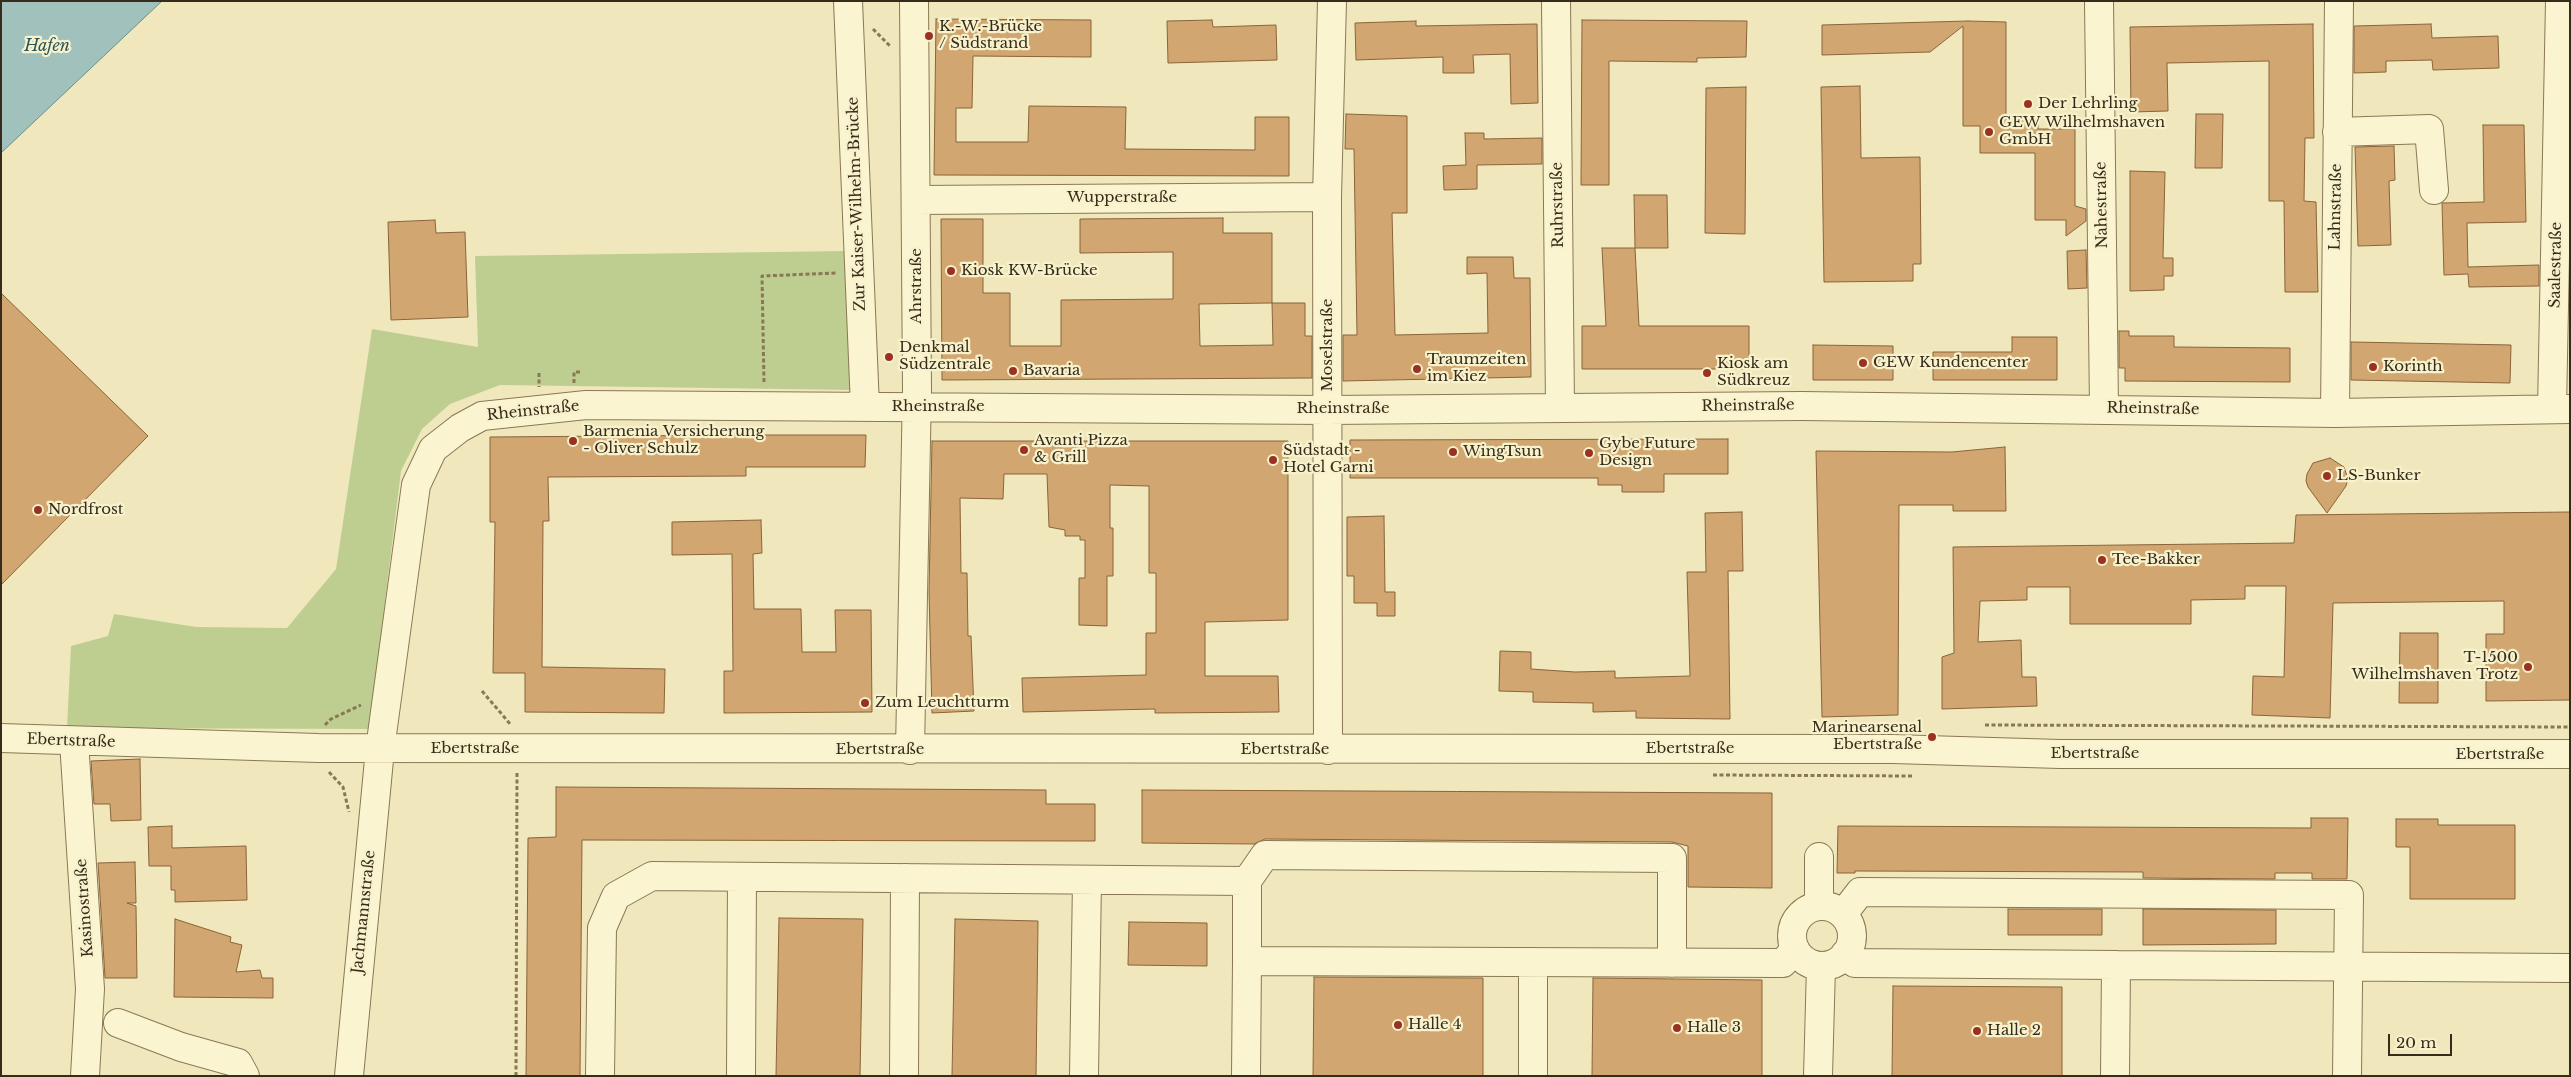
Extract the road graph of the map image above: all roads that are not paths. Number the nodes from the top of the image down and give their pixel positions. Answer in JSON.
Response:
{"nodes":[{"id":1,"x":848,"y":1,"type":"edge"},
{"id":2,"x":914,"y":1,"type":"edge"},
{"id":3,"x":1332,"y":1,"type":"edge"},
{"id":4,"x":1556,"y":1,"type":"edge"},
{"id":5,"x":2099,"y":1,"type":"edge"},
{"id":6,"x":2338,"y":1,"type":"edge"},
{"id":7,"x":2560,"y":1,"type":"edge"},
{"id":8,"x":2337,"y":132,"type":"junction"},
{"id":9,"x":2434,"y":190,"type":"dead end"},
{"id":10,"x":1327,"y":197,"type":"junction"},
{"id":11,"x":917,"y":200,"type":"junction"},
{"id":12,"x":916,"y":407,"type":"junction"},
{"id":13,"x":865,"y":408,"type":"junction"},
{"id":14,"x":1560,"y":408,"type":"junction"},
{"id":15,"x":2104,"y":408,"type":"junction"},
{"id":16,"x":2561,"y":409,"type":"edge"},
{"id":17,"x":1328,"y":410,"type":"junction"},
{"id":18,"x":2335,"y":413,"type":"junction"},
{"id":19,"x":1,"y":738,"type":"edge"},
{"id":20,"x":74,"y":741,"type":"junction"},
{"id":21,"x":380,"y":749,"type":"junction"},
{"id":22,"x":910,"y":750,"type":"junction"},
{"id":23,"x":1328,"y":750,"type":"junction"},
{"id":24,"x":2570,"y":754,"type":"edge"},
{"id":25,"x":1819,"y":857,"type":"dead end"},
{"id":26,"x":742,"y":877,"type":"junction"},
{"id":27,"x":905,"y":878,"type":"junction"},
{"id":28,"x":1087,"y":880,"type":"junction"},
{"id":29,"x":1247,"y":881,"type":"junction"},
{"id":30,"x":1831,"y":910,"type":"junction"},
{"id":31,"x":1795,"y":949,"type":"junction"},
{"id":32,"x":1845,"y":954,"type":"junction"},
{"id":33,"x":1247,"y":961,"type":"junction"},
{"id":34,"x":1534,"y":962,"type":"junction"},
{"id":35,"x":1672,"y":963,"type":"junction"},
{"id":36,"x":2116,"y":965,"type":"junction"},
{"id":37,"x":1821,"y":966,"type":"junction"},
{"id":38,"x":2348,"y":967,"type":"junction"},
{"id":39,"x":2570,"y":968,"type":"edge"},
{"id":40,"x":118,"y":1022,"type":"dead end"},
{"id":41,"x":85,"y":1076,"type":"edge"},
{"id":42,"x":246,"y":1076,"type":"edge"},
{"id":43,"x":349,"y":1076,"type":"edge"},
{"id":44,"x":600,"y":1076,"type":"edge"},
{"id":45,"x":741,"y":1076,"type":"edge"},
{"id":46,"x":904,"y":1076,"type":"edge"},
{"id":47,"x":1084,"y":1076,"type":"edge"},
{"id":48,"x":1246,"y":1076,"type":"edge"},
{"id":49,"x":1533,"y":1076,"type":"edge"},
{"id":50,"x":1818,"y":1076,"type":"edge"},
{"id":51,"x":2115,"y":1076,"type":"edge"},
{"id":52,"x":2347,"y":1076,"type":"edge"}],
"edges":[{"from":1,"to":13,"type":"street","name":"Zur Kaiser-Wilhelm-Brücke"},
{"from":2,"to":11,"type":"street","name":"Ahrstraße"},
{"from":3,"to":10,"type":"street","name":"Moselstraße"},
{"from":4,"to":14,"type":"street","name":"Ruhrstraße"},
{"from":5,"to":15,"type":"street","name":"Nahestraße"},
{"from":6,"to":8,"type":"street","name":"Lahnstraße"},
{"from":7,"to":16,"type":"street","name":"Saalestraße"},
{"from":8,"to":9,"type":"street"},
{"from":8,"to":18,"type":"street","name":"Lahnstraße"},
{"from":10,"to":11,"type":"street","name":"Wupperstraße"},
{"from":10,"to":17,"type":"street","name":"Moselstraße"},
{"from":11,"to":12,"type":"street","name":"Ahrstraße"},
{"from":12,"to":13,"type":"street","name":"Rheinstraße"},
{"from":12,"to":17,"type":"street","name":"Rheinstraße"},
{"from":12,"to":22,"type":"street","name":"Ahrstraße"},
{"from":13,"to":21,"type":"street","name":"Rheinstraße"},
{"from":14,"to":15,"type":"street","name":"Rheinstraße"},
{"from":14,"to":17,"type":"street","name":"Rheinstraße"},
{"from":15,"to":18,"type":"street","name":"Rheinstraße"},
{"from":16,"to":18,"type":"street","name":"Rheinstraße"},
{"from":17,"to":23,"type":"street","name":"Moselstraße"},
{"from":19,"to":20,"type":"street","name":"Ebertstraße"},
{"from":20,"to":21,"type":"street","name":"Ebertstraße"},
{"from":20,"to":41,"type":"street","name":"Kasinostraße"},
{"from":21,"to":22,"type":"street","name":"Ebertstraße"},
{"from":21,"to":43,"type":"street","name":"Jachmannstraße"},
{"from":22,"to":23,"type":"street","name":"Ebertstraße"},
{"from":23,"to":24,"type":"street","name":"Ebertstraße"},
{"from":25,"to":30,"type":"street"},
{"from":26,"to":27,"type":"street"},
{"from":26,"to":44,"type":"street"},
{"from":26,"to":45,"type":"street"},
{"from":27,"to":28,"type":"street"},
{"from":27,"to":46,"type":"street"},
{"from":28,"to":29,"type":"street"},
{"from":28,"to":47,"type":"street"},
{"from":29,"to":33,"type":"street"},
{"from":29,"to":35,"type":"street"},
{"from":30,"to":31,"type":"street"},
{"from":30,"to":32,"type":"street"},
{"from":30,"to":38,"type":"street"},
{"from":31,"to":35,"type":"street"},
{"from":31,"to":37,"type":"street"},
{"from":32,"to":36,"type":"street"},
{"from":32,"to":37,"type":"street"},
{"from":33,"to":34,"type":"street"},
{"from":33,"to":48,"type":"street"},
{"from":34,"to":35,"type":"street"},
{"from":34,"to":49,"type":"street"},
{"from":36,"to":38,"type":"street"},
{"from":36,"to":51,"type":"street"},
{"from":37,"to":50,"type":"street"},
{"from":38,"to":39,"type":"street"},
{"from":38,"to":52,"type":"street"},
{"from":40,"to":42,"type":"street"}]}
